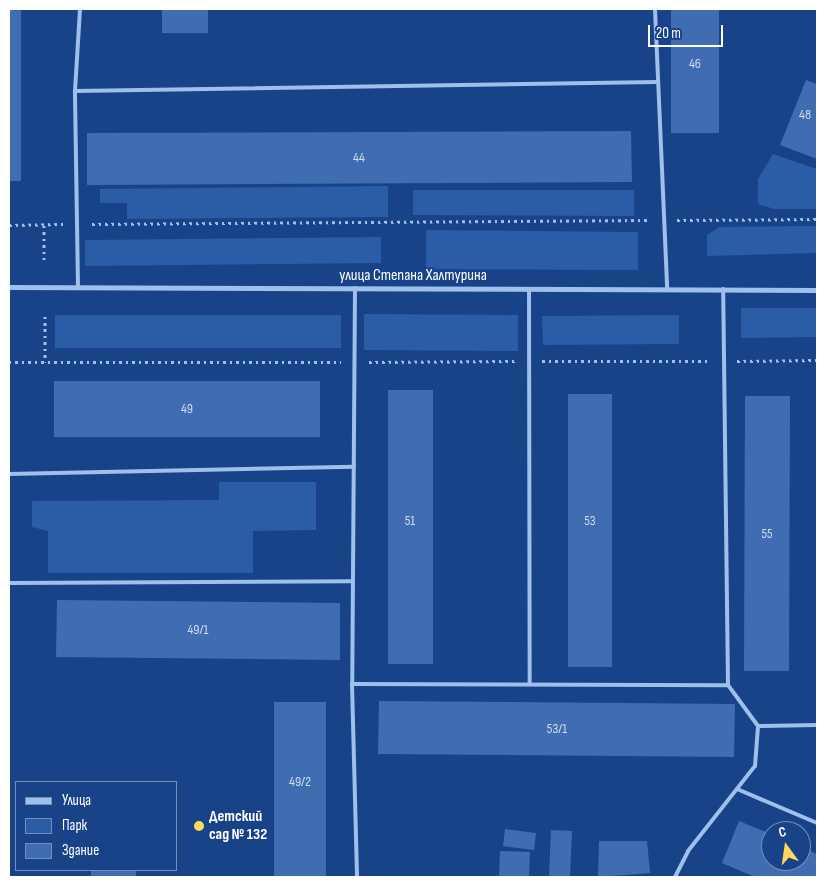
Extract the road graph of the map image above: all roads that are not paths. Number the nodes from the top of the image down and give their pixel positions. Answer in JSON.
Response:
{"nodes":[{"id":1,"x":80,"y":9,"type":"edge"},
{"id":2,"x":655,"y":9,"type":"edge"},
{"id":3,"x":657,"y":82,"type":"junction"},
{"id":4,"x":75,"y":91,"type":"junction"},
{"id":5,"x":9,"y":287,"type":"edge"},
{"id":6,"x":78,"y":287,"type":"junction"},
{"id":7,"x":355,"y":288,"type":"junction"},
{"id":8,"x":529,"y":289,"type":"junction"},
{"id":9,"x":667,"y":289,"type":"junction"},
{"id":10,"x":723,"y":289,"type":"junction"},
{"id":11,"x":817,"y":290,"type":"edge"},
{"id":12,"x":354,"y":467,"type":"junction"},
{"id":13,"x":9,"y":474,"type":"edge"},
{"id":14,"x":353,"y":581,"type":"junction"},
{"id":15,"x":9,"y":583,"type":"edge"},
{"id":16,"x":352,"y":684,"type":"junction"},
{"id":17,"x":530,"y":684,"type":"junction"},
{"id":18,"x":728,"y":685,"type":"junction"},
{"id":19,"x":817,"y":725,"type":"edge"},
{"id":20,"x":758,"y":726,"type":"junction"},
{"id":21,"x":736,"y":789,"type":"junction"},
{"id":22,"x":817,"y":823,"type":"edge"},
{"id":23,"x":357,"y":877,"type":"edge"},
{"id":24,"x":675,"y":877,"type":"edge"}],
"edges":[{"from":1,"to":4,"type":"lane"},
{"from":2,"to":3,"type":"lane"},
{"from":3,"to":4,"type":"lane"},
{"from":3,"to":9,"type":"lane"},
{"from":4,"to":6,"type":"lane"},
{"from":5,"to":6,"type":"street","name":"улица Степана Халтурина"},
{"from":6,"to":7,"type":"street","name":"улица Степана Халтурина"},
{"from":7,"to":8,"type":"street","name":"улица Степана Халтурина"},
{"from":7,"to":12,"type":"lane"},
{"from":8,"to":9,"type":"street","name":"улица Степана Халтурина"},
{"from":8,"to":17,"type":"lane"},
{"from":9,"to":10,"type":"street","name":"улица Степана Халтурина"},
{"from":10,"to":11,"type":"street","name":"улица Степана Халтурина"},
{"from":10,"to":18,"type":"lane"},
{"from":12,"to":13,"type":"lane"},
{"from":12,"to":14,"type":"lane"},
{"from":14,"to":15,"type":"lane"},
{"from":14,"to":16,"type":"lane"},
{"from":16,"to":17,"type":"lane"},
{"from":16,"to":23,"type":"lane"},
{"from":17,"to":18,"type":"lane"},
{"from":18,"to":20,"type":"lane"},
{"from":19,"to":20,"type":"lane"},
{"from":20,"to":21,"type":"lane"},
{"from":21,"to":22,"type":"lane"},
{"from":21,"to":24,"type":"lane"}]}
